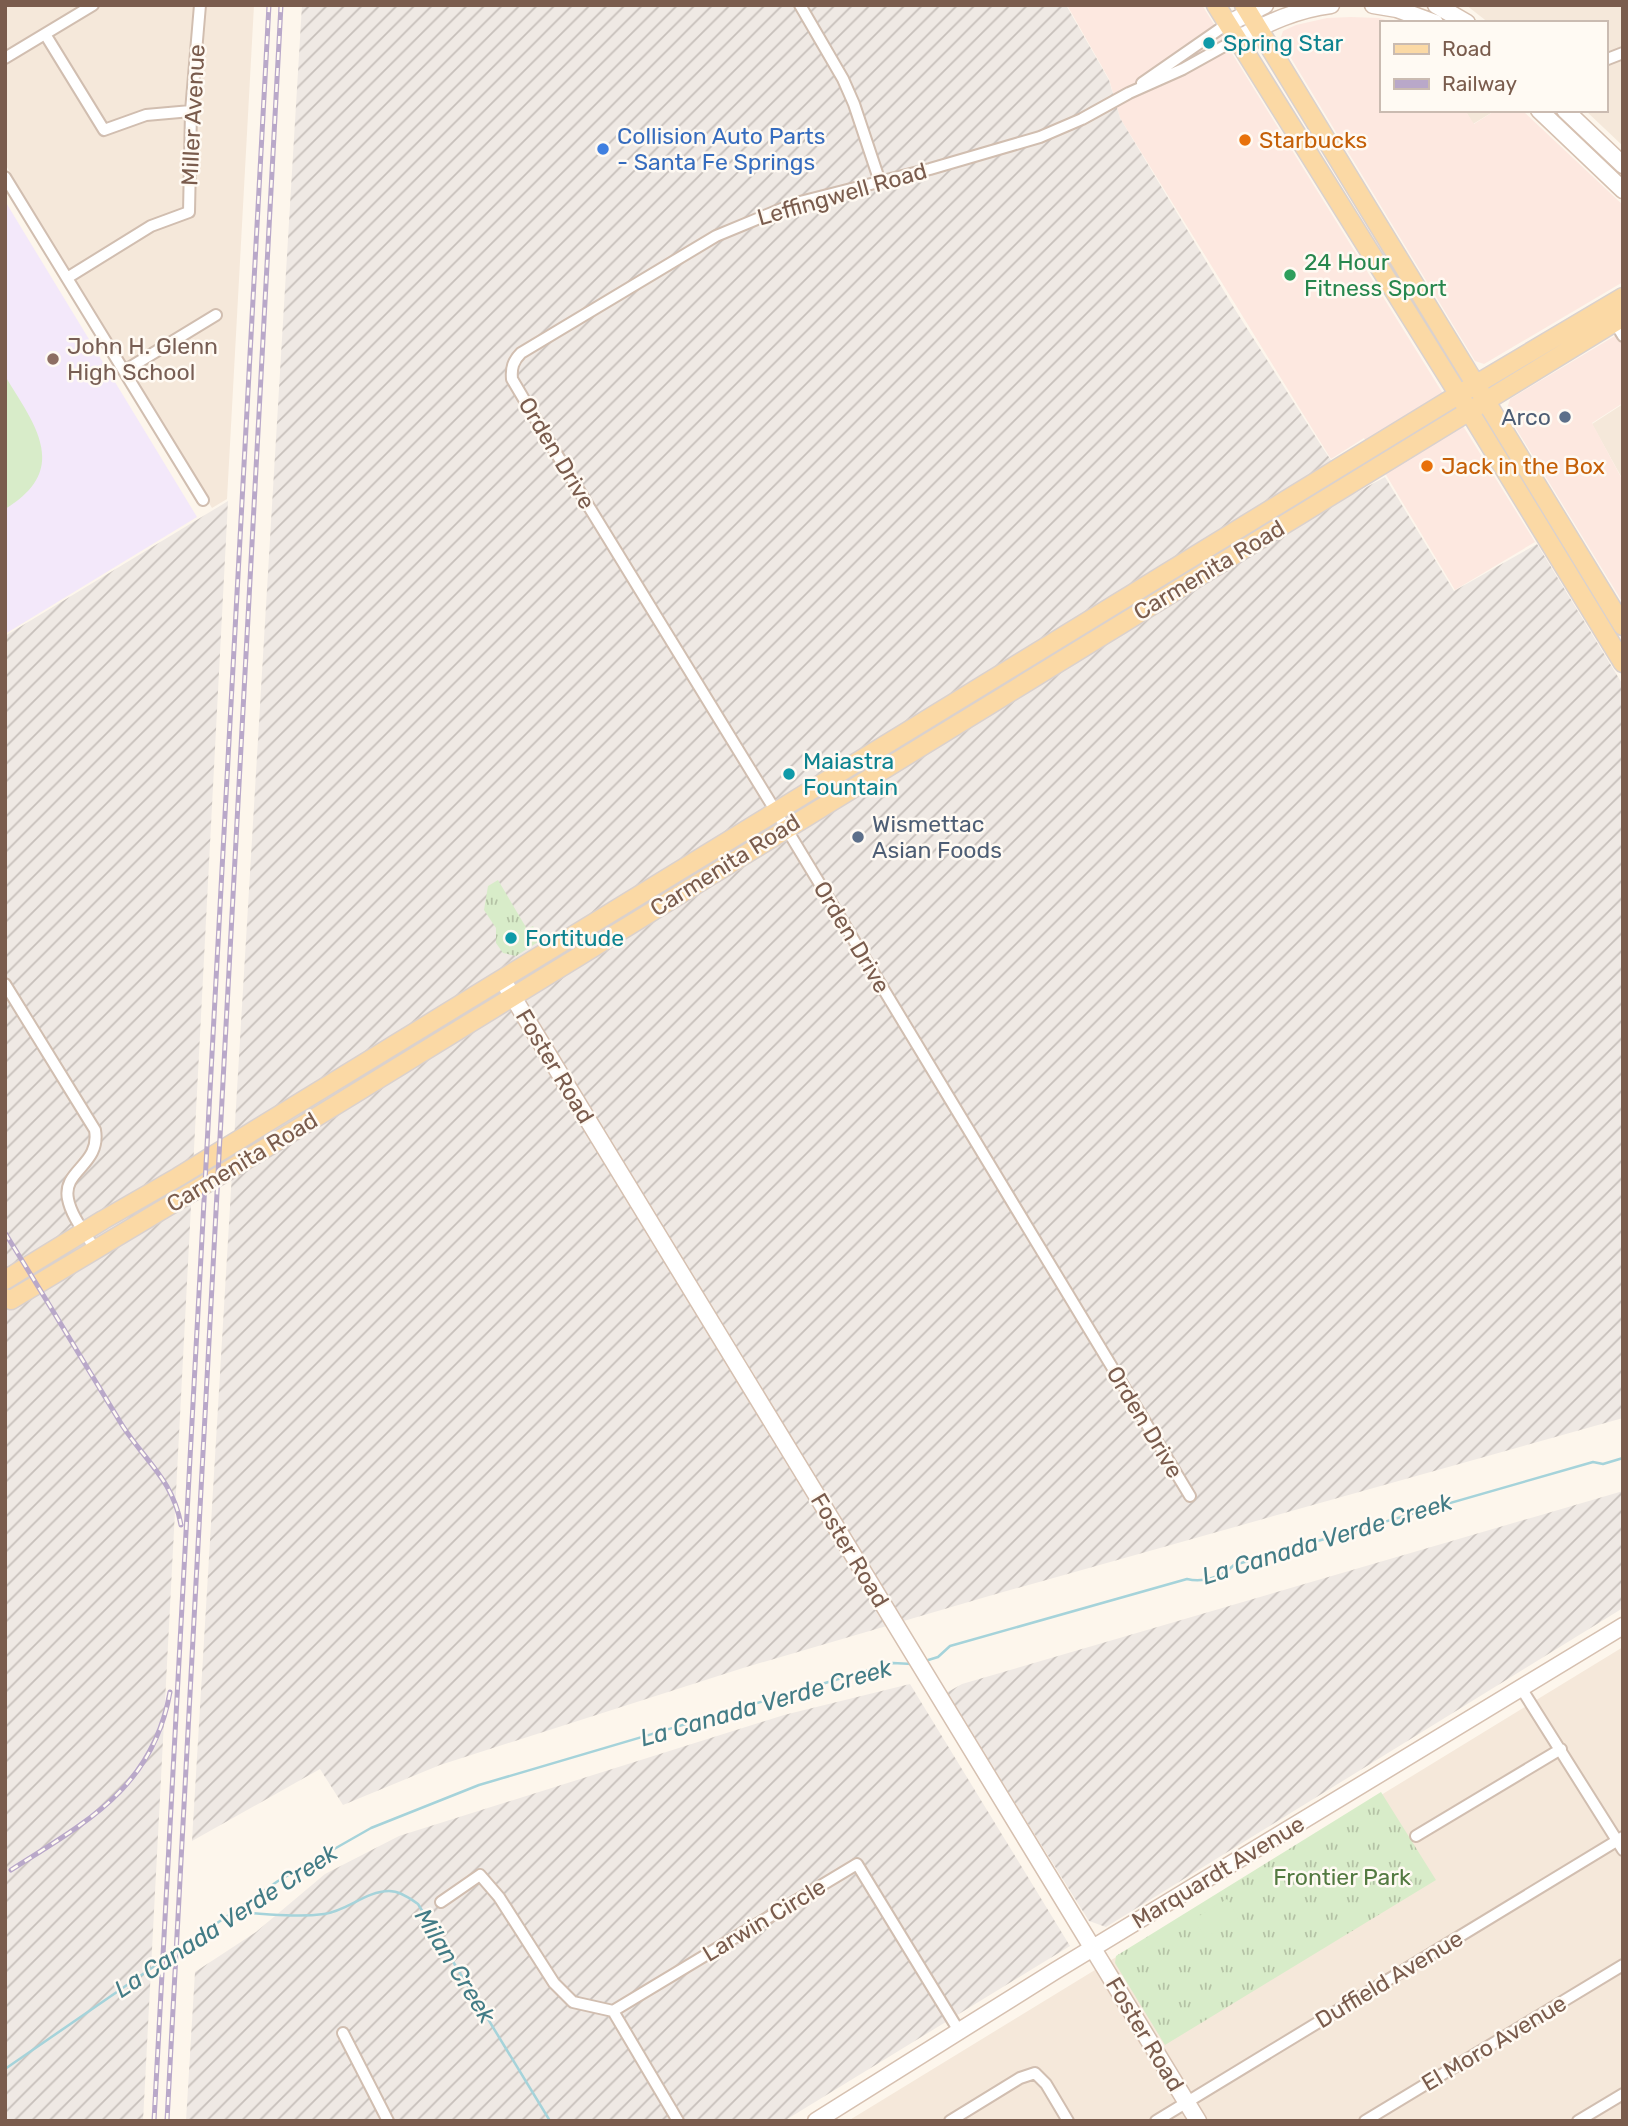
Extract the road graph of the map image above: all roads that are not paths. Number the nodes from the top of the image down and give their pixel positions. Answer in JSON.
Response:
{"nodes":[{"id":1,"x":93,"y":5,"type":"edge"},
{"id":2,"x":200,"y":5,"type":"edge"},
{"id":3,"x":800,"y":5,"type":"edge"},
{"id":4,"x":1216,"y":5,"type":"edge"},
{"id":5,"x":1265,"y":5,"type":"edge"},
{"id":6,"x":1332,"y":5,"type":"edge"},
{"id":7,"x":1373,"y":5,"type":"edge"},
{"id":8,"x":1436,"y":5,"type":"edge"},
{"id":9,"x":1250,"y":15,"type":"edge"},
{"id":10,"x":1430,"y":21,"type":"edge"},
{"id":11,"x":1464,"y":21,"type":"edge"},
{"id":12,"x":1232,"y":31,"type":"junction"},
{"id":13,"x":45,"y":34,"type":"junction"},
{"id":14,"x":1623,"y":52,"type":"edge"},
{"id":15,"x":5,"y":58,"type":"edge"},
{"id":16,"x":1607,"y":59,"type":"edge"},
{"id":17,"x":1129,"y":93,"type":"junction"},
{"id":18,"x":191,"y":111,"type":"junction"},
{"id":19,"x":1543,"y":112,"type":"edge"},
{"id":20,"x":1567,"y":112,"type":"edge"},
{"id":21,"x":1623,"y":165,"type":"edge"},
{"id":22,"x":5,"y":177,"type":"edge"},
{"id":23,"x":880,"y":182,"type":"junction"},
{"id":24,"x":1623,"y":190,"type":"edge"},
{"id":25,"x":67,"y":278,"type":"junction"},
{"id":26,"x":1623,"y":297,"type":"edge"},
{"id":27,"x":216,"y":315,"type":"dead end"},
{"id":28,"x":1616,"y":320,"type":"edge"},
{"id":29,"x":124,"y":371,"type":"junction"},
{"id":30,"x":512,"y":379,"type":"joint"},
{"id":31,"x":1475,"y":384,"type":"junction"},
{"id":32,"x":1459,"y":394,"type":"junction"},
{"id":33,"x":1486,"y":401,"type":"junction"},
{"id":34,"x":1469,"y":411,"type":"junction"},
{"id":35,"x":203,"y":500,"type":"dead end"},
{"id":36,"x":1623,"y":626,"type":"edge"},
{"id":37,"x":1623,"y":663,"type":"edge"},
{"id":38,"x":995,"y":677,"type":"junction"},
{"id":39,"x":1004,"y":694,"type":"junction"},
{"id":40,"x":775,"y":810,"type":"junction"},
{"id":41,"x":786,"y":828,"type":"junction"},
{"id":42,"x":502,"y":979,"type":"junction"},
{"id":43,"x":5,"y":984,"type":"edge"},
{"id":44,"x":512,"y":995,"type":"junction"},
{"id":45,"x":85,"y":1231,"type":"junction"},
{"id":46,"x":95,"y":1249,"type":"junction"},
{"id":47,"x":5,"y":1280,"type":"edge"},
{"id":48,"x":5,"y":1298,"type":"edge"},
{"id":49,"x":1190,"y":1496,"type":"dead end"},
{"id":50,"x":1623,"y":1626,"type":"edge"},
{"id":51,"x":1521,"y":1688,"type":"junction"},
{"id":52,"x":1561,"y":1749,"type":"junction"},
{"id":53,"x":1416,"y":1836,"type":"dead end"},
{"id":54,"x":1621,"y":1843,"type":"edge"},
{"id":55,"x":441,"y":1902,"type":"dead end"},
{"id":56,"x":1093,"y":1948,"type":"junction"},
{"id":57,"x":1623,"y":1965,"type":"edge"},
{"id":58,"x":613,"y":2011,"type":"junction"},
{"id":59,"x":959,"y":2031,"type":"junction"},
{"id":60,"x":343,"y":2033,"type":"dead end"},
{"id":61,"x":1623,"y":2094,"type":"edge"},
{"id":62,"x":1186,"y":2102,"type":"junction"},
{"id":63,"x":388,"y":2121,"type":"edge"},
{"id":64,"x":678,"y":2121,"type":"edge"},
{"id":65,"x":816,"y":2121,"type":"edge"},
{"id":66,"x":950,"y":2121,"type":"edge"},
{"id":67,"x":1068,"y":2121,"type":"edge"},
{"id":68,"x":1156,"y":2121,"type":"edge"},
{"id":69,"x":1198,"y":2121,"type":"edge"},
{"id":70,"x":1365,"y":2121,"type":"edge"},
{"id":71,"x":1578,"y":2121,"type":"edge"}],
"edges":[{"from":1,"to":13,"type":"street"},
{"from":2,"to":18,"type":"street","name":"Miller Avenue"},
{"from":3,"to":23,"type":"street"},
{"from":4,"to":12,"type":"main road"},
{"from":5,"to":9,"type":"street","name":"Leffingwell Road"},
{"from":6,"to":9,"type":"street","name":"Leffingwell Road"},
{"from":7,"to":10,"type":"street"},
{"from":8,"to":11,"type":"street"},
{"from":9,"to":12,"type":"street","name":"Leffingwell Road"},
{"from":9,"to":31,"type":"main road"},
{"from":12,"to":17,"type":"street","name":"Leffingwell Road"},
{"from":12,"to":17,"type":"street","name":"Leffingwell Road"},
{"from":12,"to":32,"type":"main road"},
{"from":13,"to":15,"type":"street"},
{"from":13,"to":18,"type":"street"},
{"from":14,"to":16,"type":"street"},
{"from":17,"to":23,"type":"street","name":"Leffingwell Road"},
{"from":18,"to":25,"type":"street","name":"Miller Avenue"},
{"from":19,"to":24,"type":"street"},
{"from":20,"to":21,"type":"street"},
{"from":22,"to":25,"type":"street"},
{"from":23,"to":30,"type":"street","name":"Leffingwell Road"},
{"from":25,"to":29,"type":"street"},
{"from":26,"to":28,"type":"main road","name":"Carmenita Road"},
{"from":27,"to":29,"type":"street"},
{"from":28,"to":31,"type":"main road","name":"Carmenita Road"},
{"from":28,"to":33,"type":"main road","name":"Carmenita Road"},
{"from":29,"to":35,"type":"street"},
{"from":30,"to":40,"type":"street","name":"Orden Drive"},
{"from":31,"to":32,"type":"main road","name":"Carmenita Road"},
{"from":31,"to":33,"type":"main road"},
{"from":32,"to":34,"type":"main road"},
{"from":32,"to":38,"type":"main road","name":"Carmenita Road"},
{"from":33,"to":34,"type":"main road","name":"Carmenita Road"},
{"from":33,"to":36,"type":"main road"},
{"from":34,"to":37,"type":"main road"},
{"from":34,"to":39,"type":"main road","name":"Carmenita Road"},
{"from":38,"to":39,"type":"main road"},
{"from":38,"to":40,"type":"main road","name":"Carmenita Road"},
{"from":39,"to":41,"type":"main road","name":"Carmenita Road"},
{"from":40,"to":41,"type":"street","name":"Orden Drive"},
{"from":40,"to":42,"type":"main road","name":"Carmenita Road"},
{"from":41,"to":44,"type":"main road","name":"Carmenita Road"},
{"from":41,"to":49,"type":"street","name":"Orden Drive"},
{"from":42,"to":44,"type":"street","name":"Foster Road"},
{"from":42,"to":45,"type":"main road","name":"Carmenita Road"},
{"from":43,"to":45,"type":"street"},
{"from":44,"to":46,"type":"main road","name":"Carmenita Road"},
{"from":44,"to":56,"type":"street","name":"Foster Road"},
{"from":45,"to":46,"type":"street"},
{"from":45,"to":47,"type":"main road","name":"Carmenita Road"},
{"from":46,"to":48,"type":"main road","name":"Carmenita Road"},
{"from":50,"to":51,"type":"street","name":"Marquardt Avenue"},
{"from":51,"to":52,"type":"street"},
{"from":51,"to":56,"type":"street","name":"Marquardt Avenue"},
{"from":52,"to":53,"type":"street"},
{"from":52,"to":54,"type":"street"},
{"from":54,"to":62,"type":"street","name":"Duffield Avenue"},
{"from":55,"to":58,"type":"street"},
{"from":56,"to":59,"type":"street","name":"Marquardt Avenue"},
{"from":56,"to":62,"type":"street","name":"Foster Road"},
{"from":57,"to":70,"type":"street","name":"El Moro Avenue"},
{"from":58,"to":59,"type":"street","name":"Larwin Circle"},
{"from":58,"to":64,"type":"street"},
{"from":59,"to":65,"type":"street","name":"Marquardt Avenue"},
{"from":60,"to":63,"type":"street"},
{"from":61,"to":71,"type":"street"},
{"from":62,"to":68,"type":"street","name":"Duffield Avenue"},
{"from":62,"to":69,"type":"street","name":"Foster Road"},
{"from":66,"to":67,"type":"street"}]}
